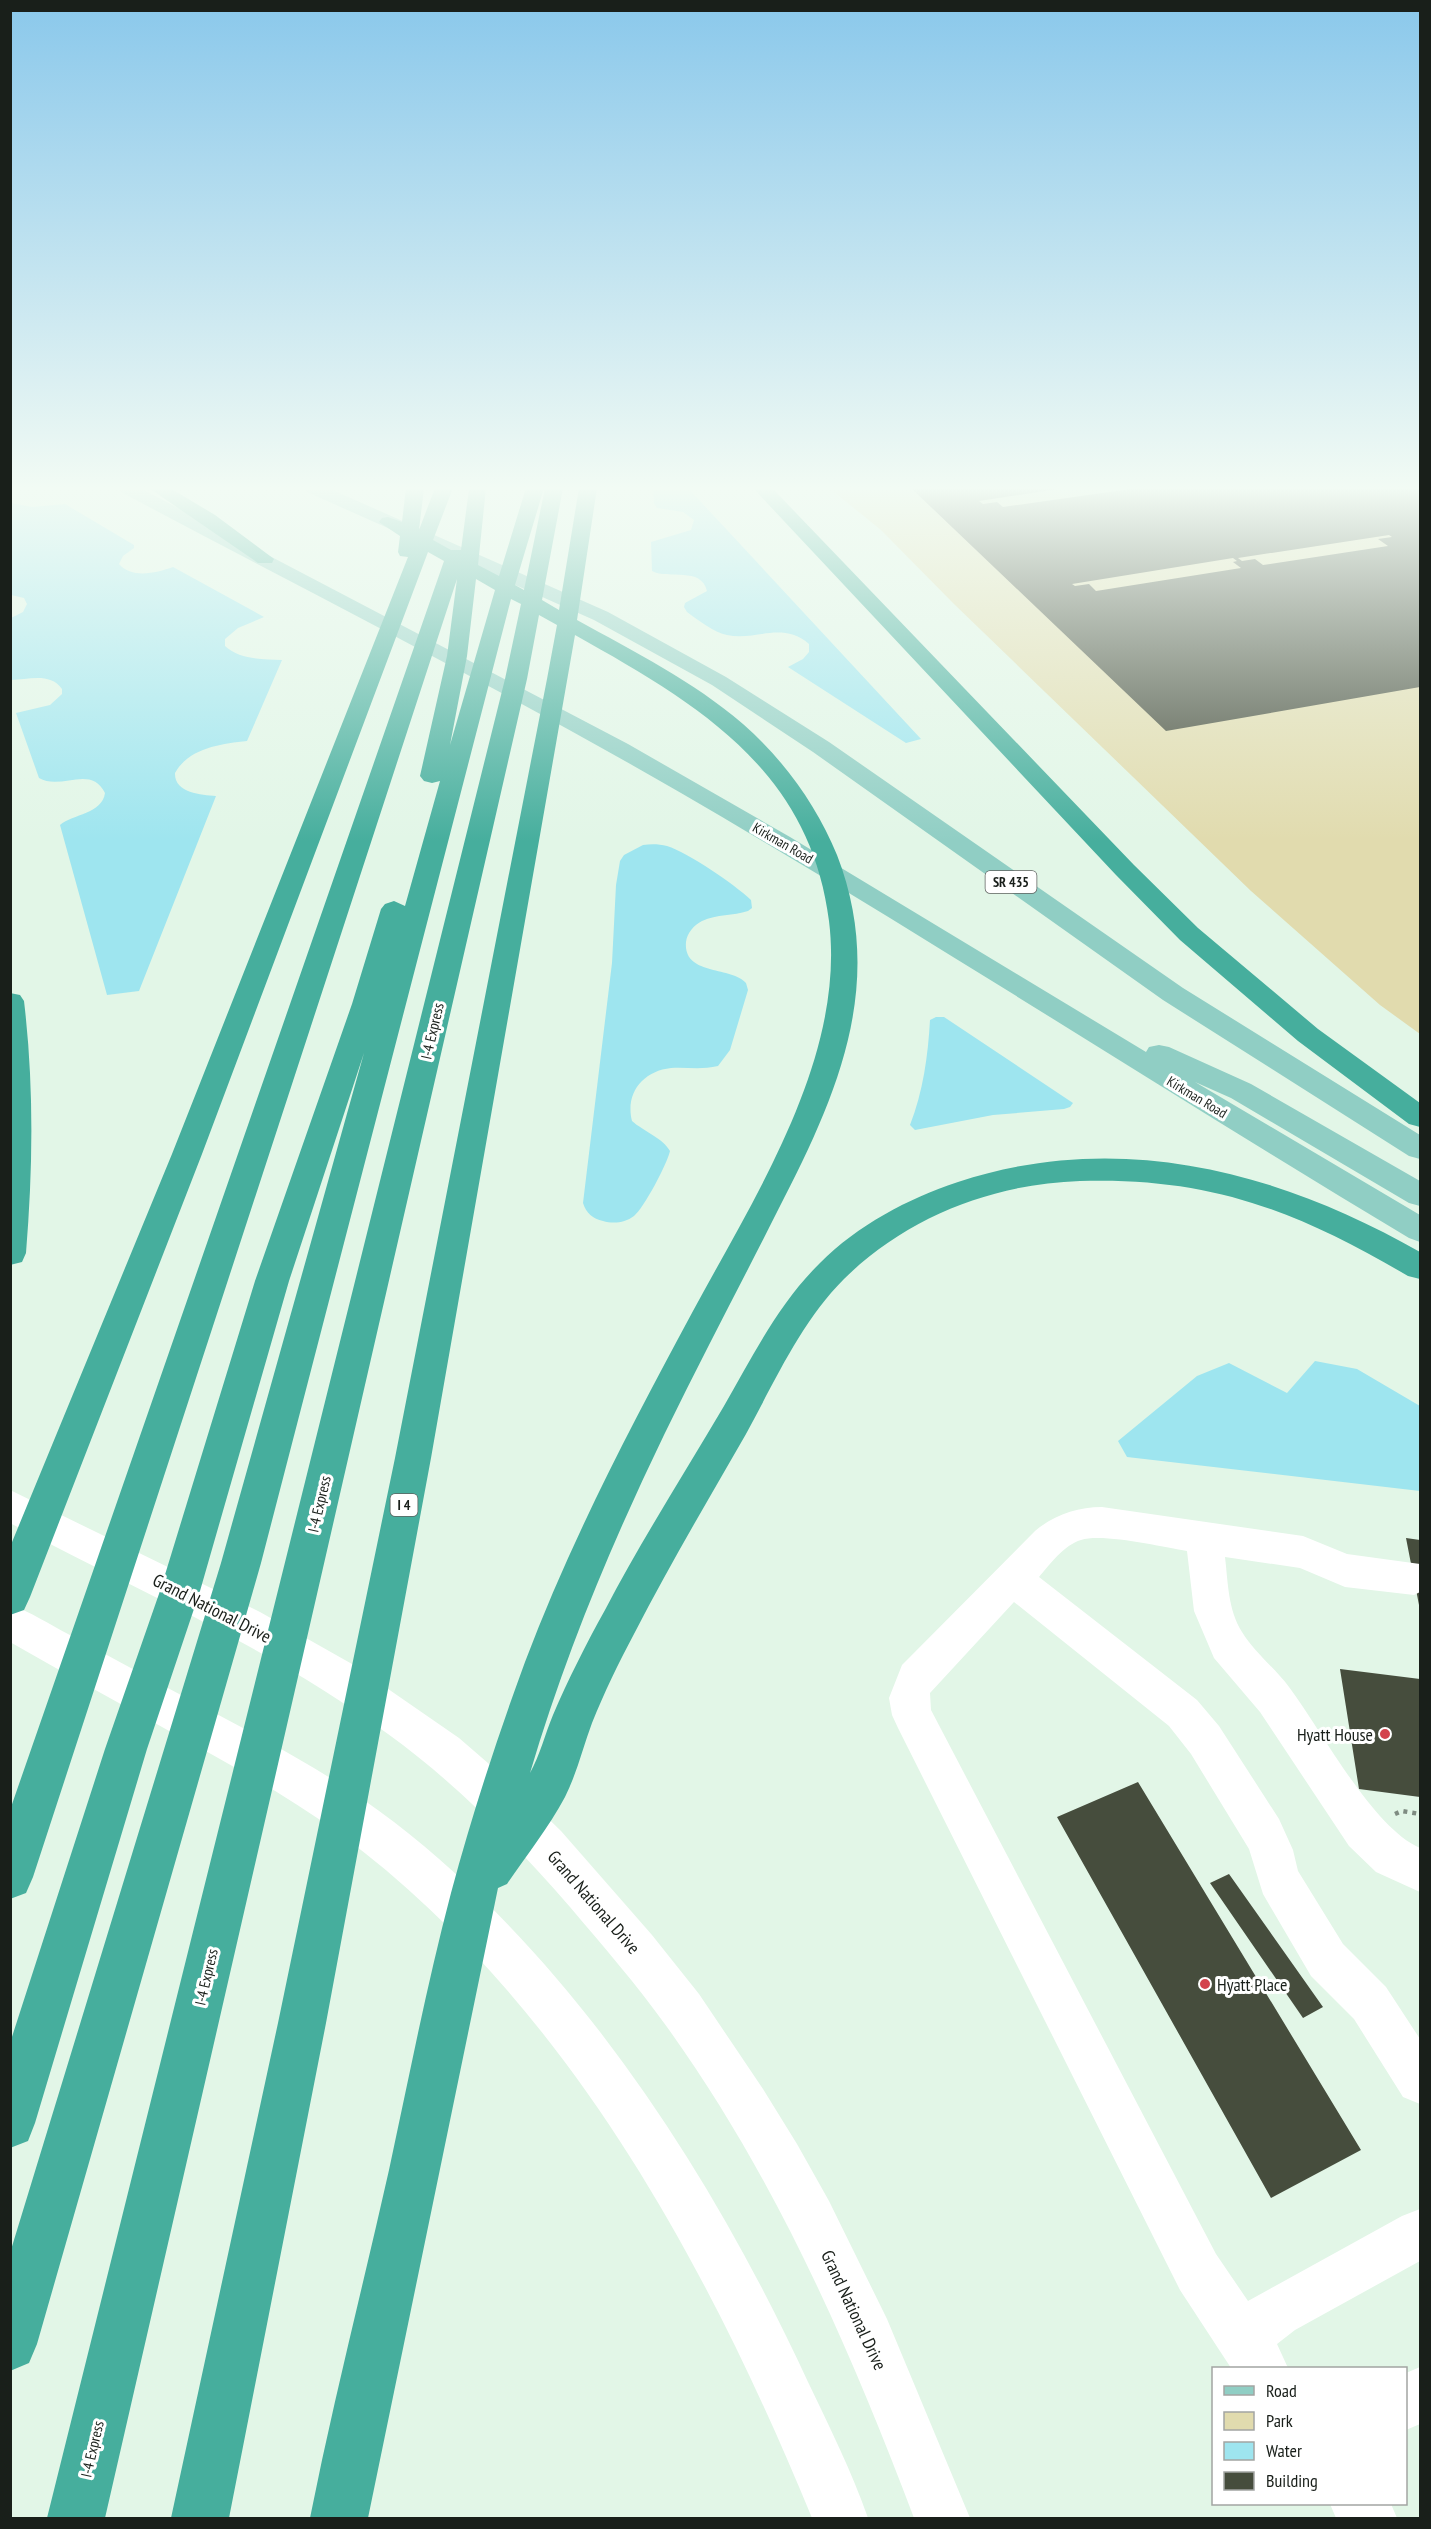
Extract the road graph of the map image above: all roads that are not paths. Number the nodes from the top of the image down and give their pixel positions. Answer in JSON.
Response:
{"nodes":[{"id":1,"x":352,"y":606,"type":"edge"},
{"id":2,"x":439,"y":606,"type":"edge"},
{"id":3,"x":463,"y":606,"type":"edge"},
{"id":4,"x":499,"y":606,"type":"edge"},
{"id":5,"x":531,"y":606,"type":"edge"},
{"id":6,"x":555,"y":606,"type":"edge"},
{"id":7,"x":569,"y":606,"type":"edge"},
{"id":8,"x":874,"y":606,"type":"edge"},
{"id":9,"x":400,"y":607,"type":"edge"},
{"id":10,"x":599,"y":628,"type":"junction"},
{"id":11,"x":1017,"y":986,"type":"junction"},
{"id":12,"x":10,"y":1001,"type":"edge"},
{"id":13,"x":1420,"y":1118,"type":"edge"},
{"id":14,"x":1420,"y":1149,"type":"edge"},
{"id":15,"x":1420,"y":1195,"type":"edge"},
{"id":16,"x":1420,"y":1230,"type":"edge"},
{"id":17,"x":10,"y":1253,"type":"edge"},
{"id":18,"x":1420,"y":1267,"type":"edge"},
{"id":19,"x":10,"y":1505,"type":"edge"},
{"id":20,"x":1204,"y":1536,"type":"junction"},
{"id":21,"x":1012,"y":1578,"type":"junction"},
{"id":22,"x":1414,"y":1578,"type":"dead end"},
{"id":23,"x":166,"y":1584,"type":"junction"},
{"id":24,"x":10,"y":1597,"type":"edge"},
{"id":25,"x":235,"y":1620,"type":"junction"},
{"id":26,"x":10,"y":1622,"type":"edge"},
{"id":27,"x":131,"y":1689,"type":"junction"},
{"id":28,"x":206,"y":1730,"type":"junction"},
{"id":29,"x":1420,"y":1869,"type":"edge"},
{"id":30,"x":10,"y":1877,"type":"edge"},
{"id":31,"x":475,"y":1891,"type":"junction"},
{"id":32,"x":1420,"y":2080,"type":"edge"},
{"id":33,"x":10,"y":2123,"type":"edge"},
{"id":34,"x":1420,"y":2234,"type":"edge"},
{"id":35,"x":10,"y":2344,"type":"edge"},
{"id":36,"x":1251,"y":2354,"type":"edge"},
{"id":37,"x":1420,"y":2394,"type":"edge"},
{"id":38,"x":1407,"y":2402,"type":"edge"},
{"id":39,"x":1359,"y":2505,"type":"edge"},
{"id":40,"x":76,"y":2518,"type":"edge"},
{"id":41,"x":200,"y":2518,"type":"edge"},
{"id":42,"x":339,"y":2518,"type":"edge"},
{"id":43,"x":840,"y":2518,"type":"edge"},
{"id":44,"x":942,"y":2518,"type":"edge"},
{"id":45,"x":1368,"y":2518,"type":"edge"}],
"edges":[{"from":1,"to":11,"type":"main road","name":"Kirkman Road"},
{"from":2,"to":30,"type":"highway"},
{"from":3,"to":23,"type":"highway"},
{"from":4,"to":25,"type":"highway"},
{"from":5,"to":40,"type":"highway","name":"I-4 Express"},
{"from":6,"to":10,"type":"highway"},
{"from":7,"to":41,"type":"highway","number":"I 4"},
{"from":8,"to":13,"type":"highway"},
{"from":9,"to":24,"type":"highway"},
{"from":10,"to":14,"type":"main road","number":"SR 435"},
{"from":10,"to":31,"type":"highway"},
{"from":11,"to":15,"type":"main road"},
{"from":11,"to":16,"type":"main road","name":"Kirkman Road"},
{"from":12,"to":17,"type":"highway"},
{"from":18,"to":31,"type":"highway"},
{"from":19,"to":23,"type":"street","name":"Grand National Drive"},
{"from":20,"to":21,"type":"street"},
{"from":20,"to":22,"type":"street"},
{"from":20,"to":29,"type":"street"},
{"from":21,"to":32,"type":"street"},
{"from":21,"to":36,"type":"street"},
{"from":23,"to":25,"type":"street","name":"Grand National Drive"},
{"from":23,"to":27,"type":"highway"},
{"from":25,"to":28,"type":"highway"},
{"from":25,"to":44,"type":"street","name":"Grand National Drive"},
{"from":26,"to":27,"type":"street"},
{"from":27,"to":28,"type":"street"},
{"from":27,"to":33,"type":"highway"},
{"from":28,"to":35,"type":"highway"},
{"from":28,"to":43,"type":"street"},
{"from":31,"to":42,"type":"highway"},
{"from":34,"to":36,"type":"street"},
{"from":37,"to":38,"type":"street"},
{"from":39,"to":45,"type":"street"}]}
